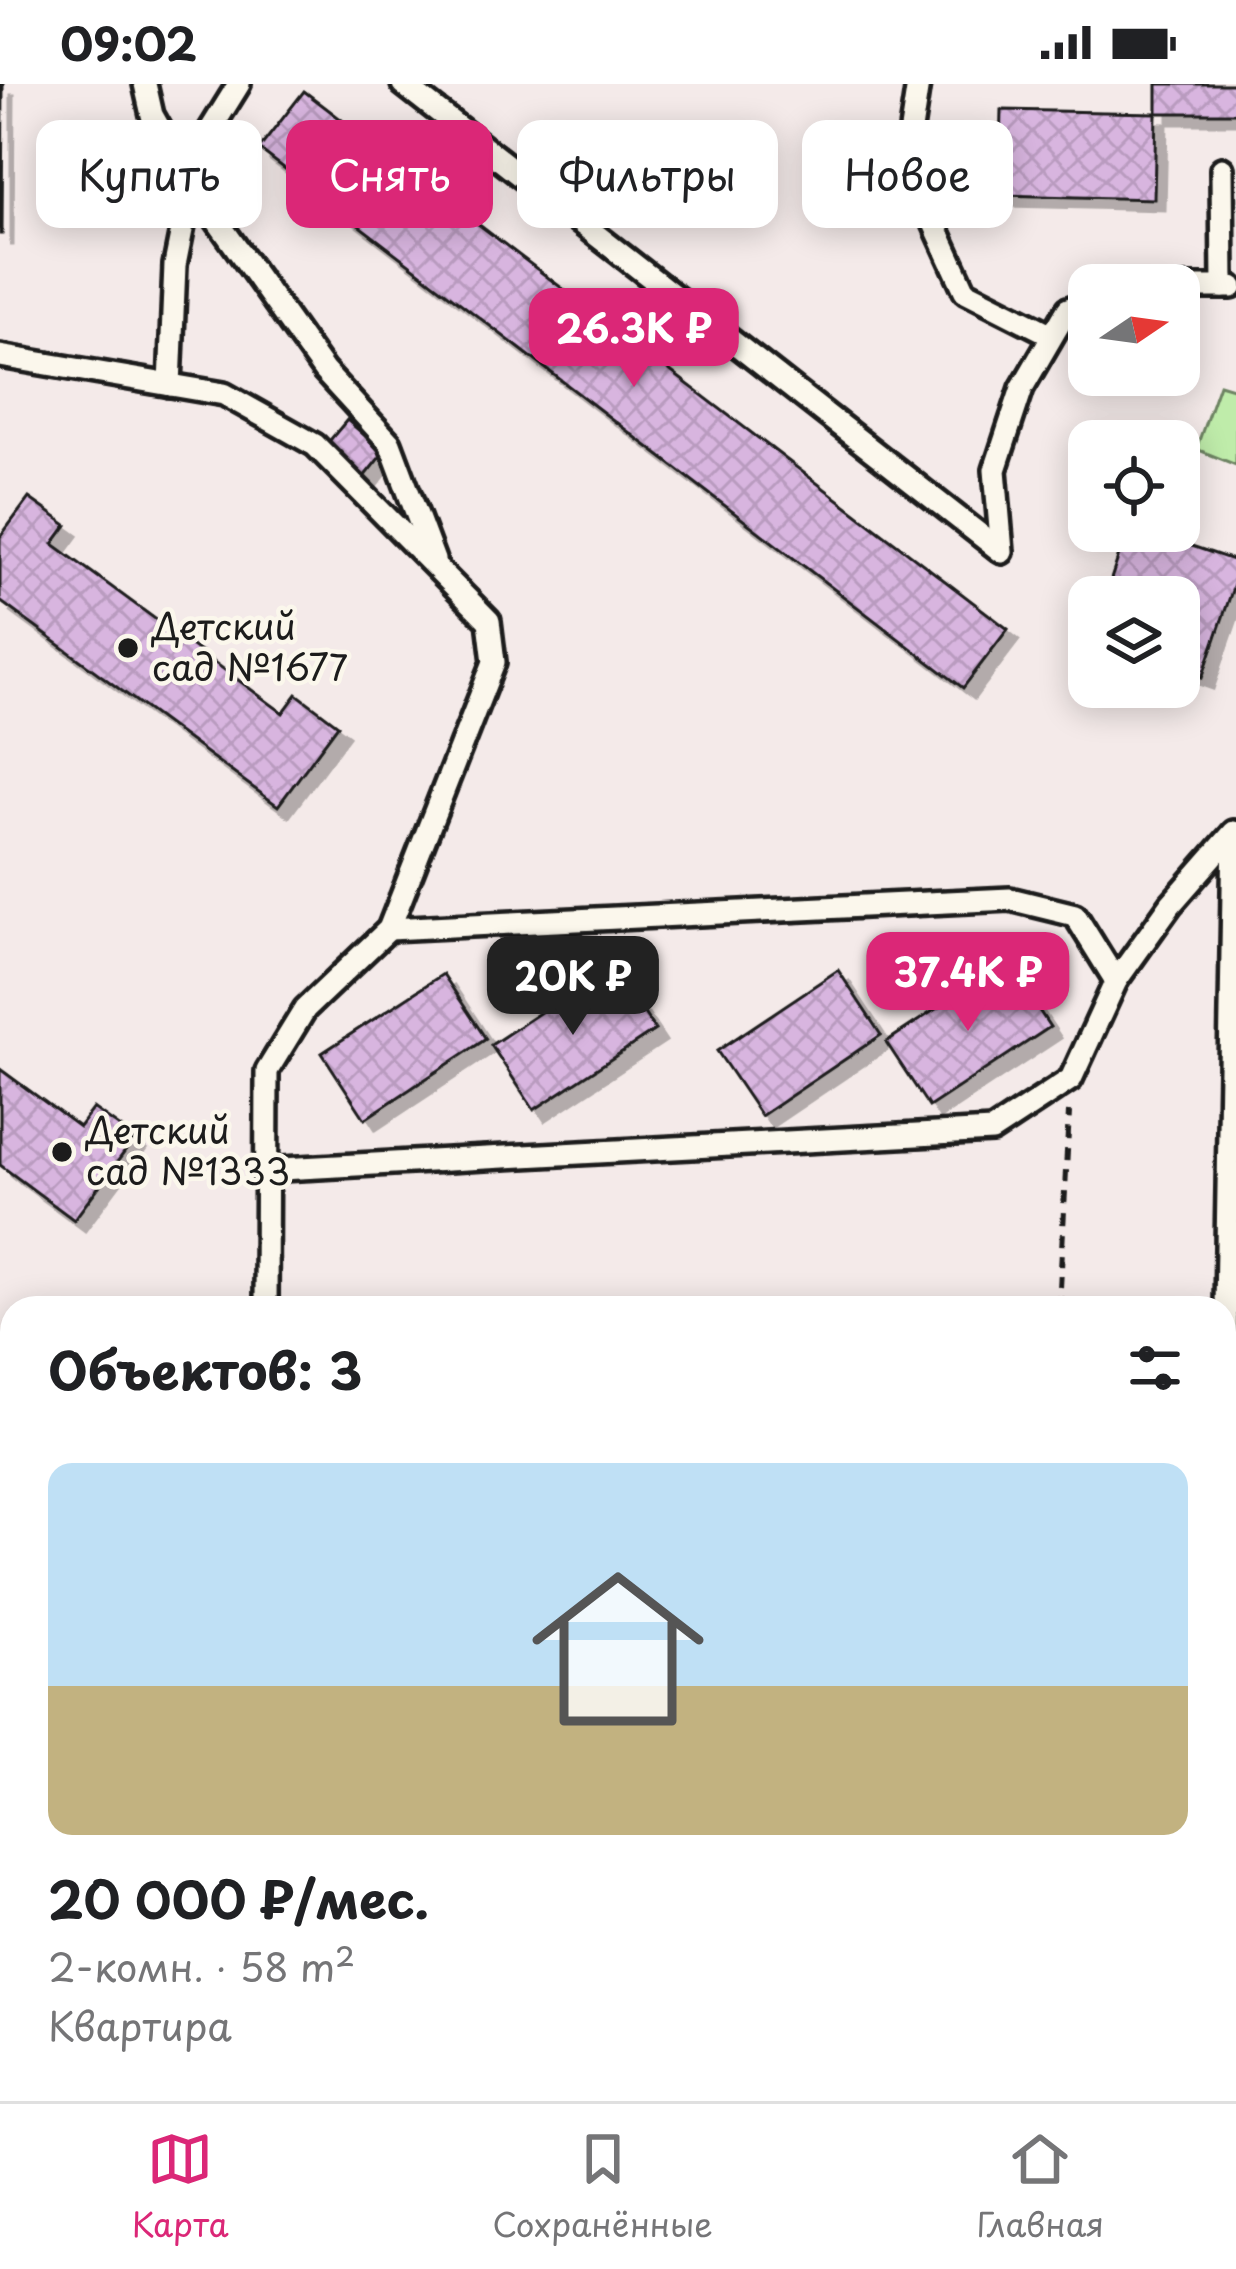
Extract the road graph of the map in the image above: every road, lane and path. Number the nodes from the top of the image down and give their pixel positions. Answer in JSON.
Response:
{"nodes":[{"id":1,"x":145,"y":84,"type":"edge"},
{"id":2,"x":239,"y":84,"type":"edge"},
{"id":3,"x":403,"y":84,"type":"edge"},
{"id":4,"x":918,"y":84,"type":"edge"},
{"id":5,"x":155,"y":120,"type":"edge"},
{"id":6,"x":217,"y":120,"type":"edge"},
{"id":7,"x":1222,"y":169,"type":"dead end"},
{"id":8,"x":182,"y":228,"type":"edge"},
{"id":9,"x":222,"y":228,"type":"edge"},
{"id":10,"x":1229,"y":287,"type":"edge"},
{"id":11,"x":1068,"y":309,"type":"edge"},
{"id":12,"x":1052,"y":335,"type":"junction"},
{"id":13,"x":0,"y":356,"type":"edge"},
{"id":14,"x":170,"y":385,"type":"junction"},
{"id":15,"x":437,"y":569,"type":"junction"},
{"id":16,"x":389,"y":929,"type":"junction"},
{"id":17,"x":1116,"y":981,"type":"junction"},
{"id":18,"x":1071,"y":1078,"type":"junction"},
{"id":19,"x":263,"y":1170,"type":"junction"},
{"id":20,"x":266,"y":1296,"type":"edge"},
{"id":21,"x":1060,"y":1296,"type":"edge"},
{"id":22,"x":1226,"y":1296,"type":"edge"}],
"edges":[{"from":1,"to":5,"type":"lane"},
{"from":2,"to":6,"type":"lane"},
{"from":3,"to":12,"type":"lane"},
{"from":4,"to":12,"type":"lane"},
{"from":7,"to":10,"type":"lane"},
{"from":8,"to":14,"type":"lane"},
{"from":9,"to":15,"type":"lane"},
{"from":11,"to":12,"type":"lane"},
{"from":13,"to":14,"type":"lane"},
{"from":14,"to":15,"type":"lane"},
{"from":15,"to":16,"type":"lane"},
{"from":16,"to":17,"type":"lane"},
{"from":16,"to":19,"type":"lane"},
{"from":17,"to":18,"type":"lane"},
{"from":17,"to":22,"type":"lane"},
{"from":18,"to":19,"type":"lane"},
{"from":18,"to":21,"type":"path"},
{"from":19,"to":20,"type":"lane"}]}
